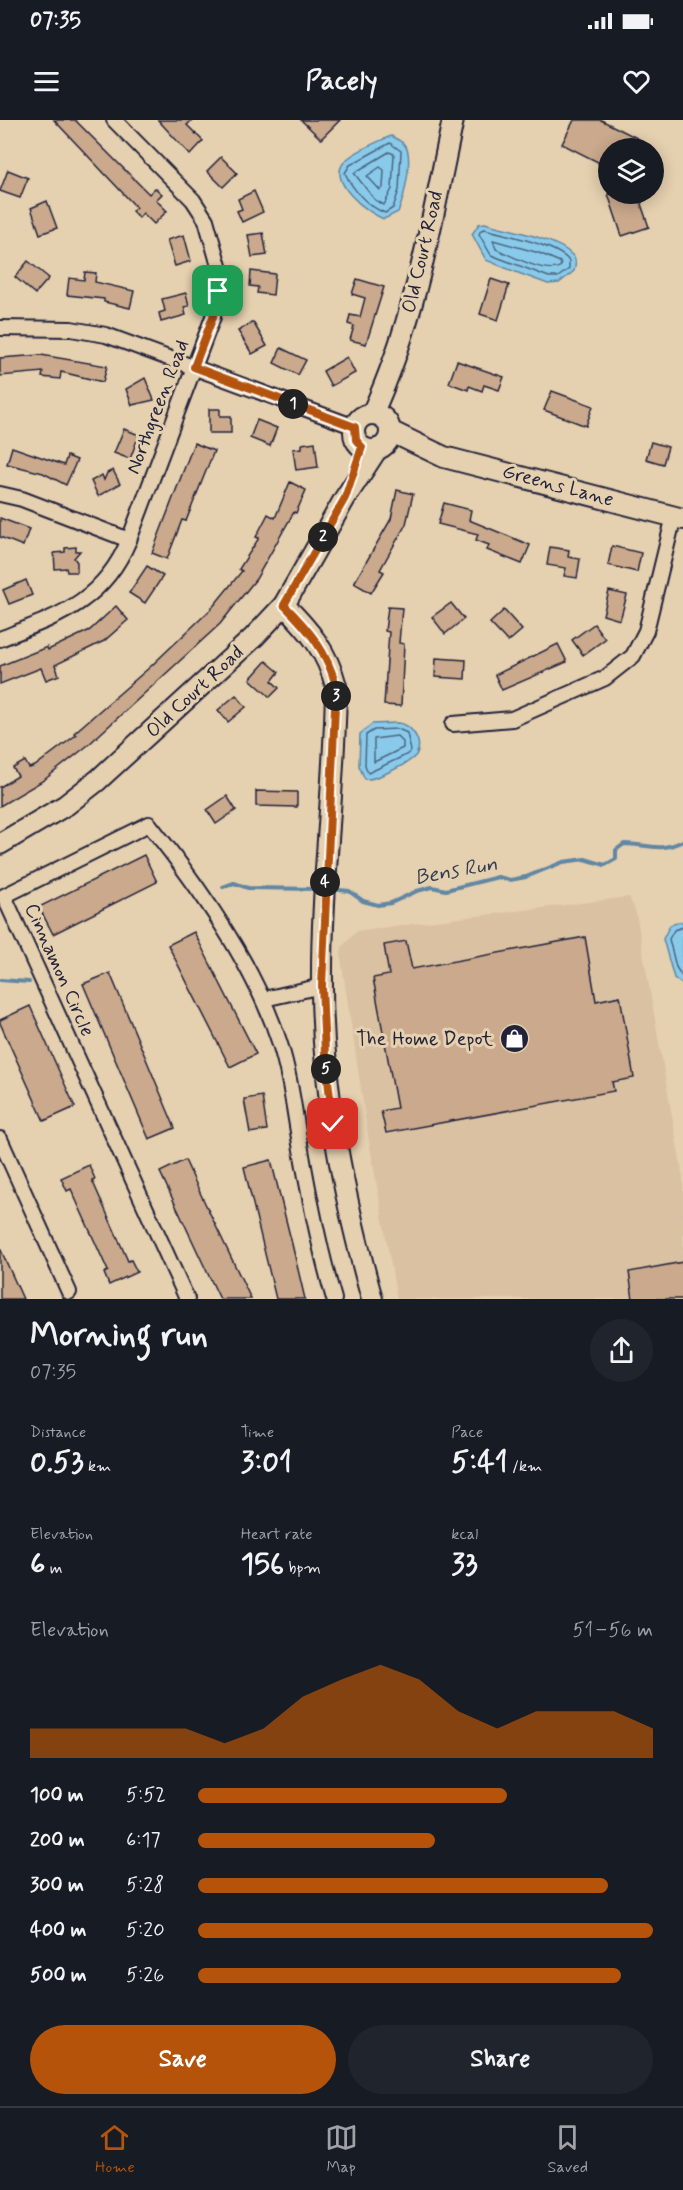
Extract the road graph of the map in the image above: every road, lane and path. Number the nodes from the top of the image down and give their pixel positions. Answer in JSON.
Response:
{"nodes":[{"id":1,"x":114,"y":120,"type":"edge"},
{"id":2,"x":453,"y":120,"type":"edge"},
{"id":3,"x":0,"y":328,"type":"edge"},
{"id":4,"x":194,"y":367,"type":"junction"},
{"id":5,"x":355,"y":427,"type":"joint"},
{"id":6,"x":379,"y":434,"type":"junction"},
{"id":7,"x":0,"y":494,"type":"edge"},
{"id":8,"x":679,"y":517,"type":"edge"},
{"id":9,"x":129,"y":540,"type":"junction"},
{"id":10,"x":284,"y":605,"type":"junction"},
{"id":11,"x":0,"y":639,"type":"edge"},
{"id":12,"x":453,"y":724,"type":"dead end"},
{"id":13,"x":0,"y":844,"type":"edge"},
{"id":14,"x":322,"y":986,"type":"junction"},
{"id":15,"x":264,"y":999,"type":"junction"},
{"id":16,"x":0,"y":1139,"type":"edge"},
{"id":17,"x":69,"y":1292,"type":"dead end"},
{"id":18,"x":187,"y":1299,"type":"edge"},
{"id":19,"x":334,"y":1299,"type":"edge"},
{"id":20,"x":372,"y":1299,"type":"edge"}],
"edges":[{"from":1,"to":4,"type":"street","name":"Northgreen Road"},
{"from":2,"to":6,"type":"street","name":"Old Court Road"},
{"from":3,"to":4,"type":"street"},
{"from":4,"to":5,"type":"street"},
{"from":4,"to":9,"type":"street","name":"Northgreen Road"},
{"from":5,"to":6,"type":"street"},
{"from":6,"to":8,"type":"street","name":"Greens Lane"},
{"from":6,"to":10,"type":"street","name":"Old Court Road"},
{"from":7,"to":9,"type":"street"},
{"from":8,"to":12,"type":"street"},
{"from":9,"to":11,"type":"street","name":"Northgreen Road"},
{"from":10,"to":13,"type":"street","name":"Old Court Road"},
{"from":10,"to":14,"type":"street"},
{"from":14,"to":15,"type":"street"},
{"from":14,"to":20,"type":"street"},
{"from":15,"to":18,"type":"street","name":"Cinnamon Circle"},
{"from":15,"to":19,"type":"street","name":"Cinnamon Circle"},
{"from":16,"to":17,"type":"street"}]}
